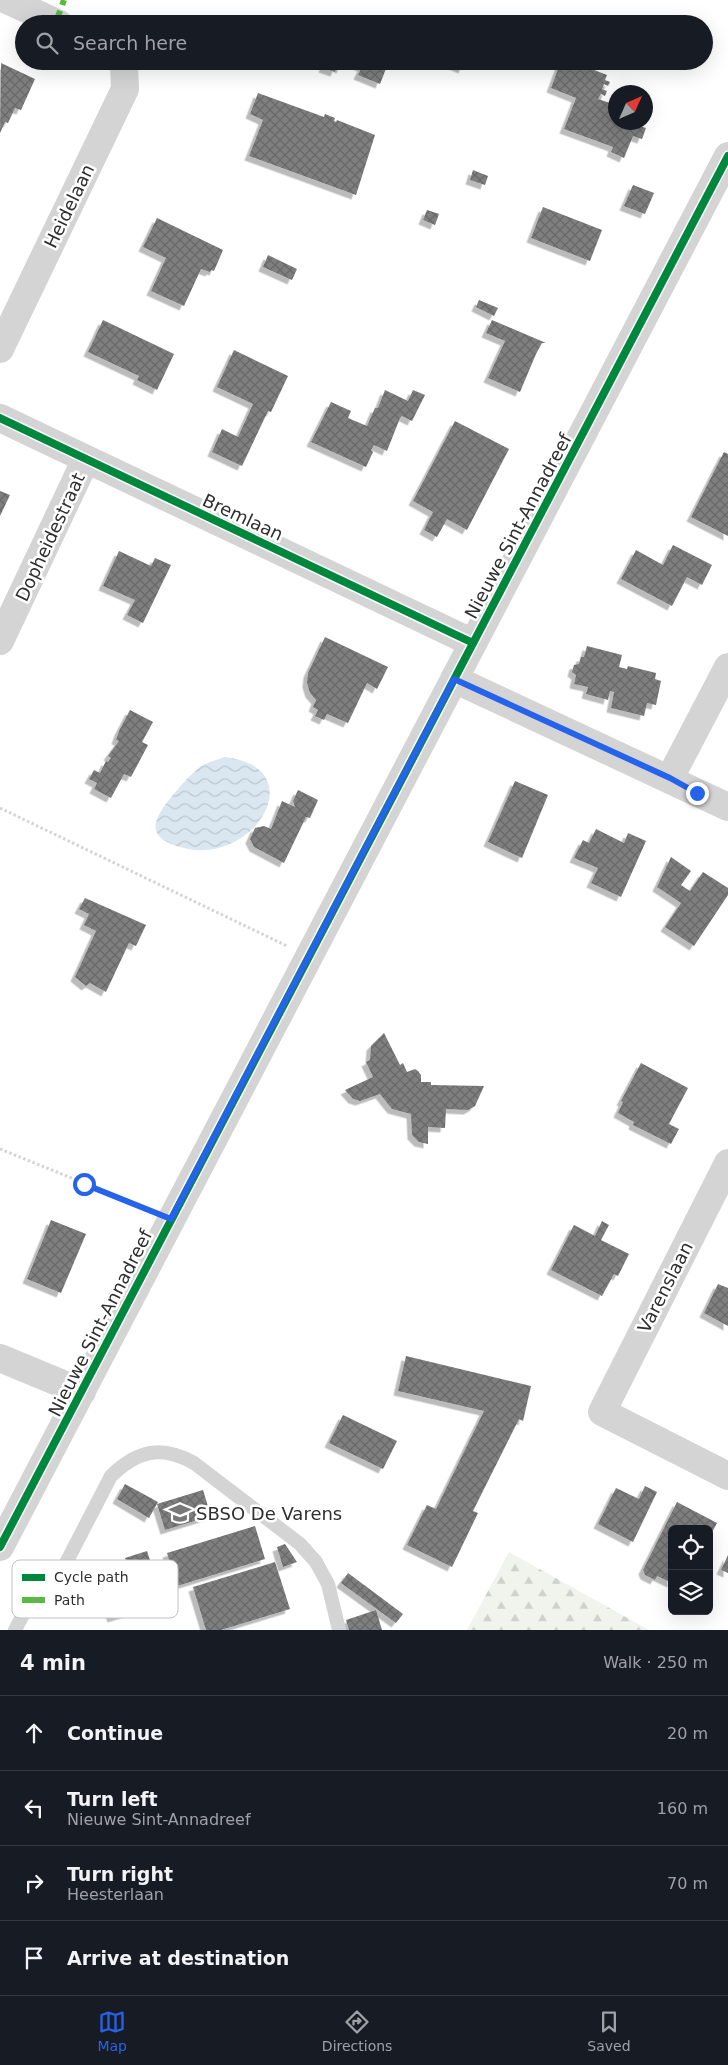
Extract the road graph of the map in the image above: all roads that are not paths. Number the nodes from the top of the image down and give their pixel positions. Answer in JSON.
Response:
{"nodes":[{"id":1,"x":7,"y":0,"type":"edge"},
{"id":2,"x":40,"y":15,"type":"edge"},
{"id":3,"x":124,"y":70,"type":"edge"},
{"id":4,"x":728,"y":156,"type":"edge"},
{"id":5,"x":721,"y":186,"type":"edge"},
{"id":6,"x":0,"y":349,"type":"edge"},
{"id":7,"x":0,"y":418,"type":"edge"},
{"id":8,"x":86,"y":459,"type":"junction"},
{"id":9,"x":0,"y":641,"type":"edge"},
{"id":10,"x":473,"y":643,"type":"junction"},
{"id":11,"x":728,"y":667,"type":"edge"},
{"id":12,"x":454,"y":679,"type":"junction"},
{"id":13,"x":670,"y":778,"type":"junction"},
{"id":14,"x":728,"y":807,"type":"edge"},
{"id":15,"x":728,"y":1163,"type":"edge"},
{"id":16,"x":0,"y":1358,"type":"edge"},
{"id":17,"x":82,"y":1392,"type":"junction"},
{"id":18,"x":728,"y":1476,"type":"edge"},
{"id":19,"x":0,"y":1547,"type":"edge"},
{"id":20,"x":68,"y":1560,"type":"edge"},
{"id":21,"x":22,"y":1618,"type":"edge"},
{"id":22,"x":16,"y":1630,"type":"edge"},
{"id":23,"x":339,"y":1630,"type":"edge"}],
"edges":[{"from":1,"to":2,"type":"street"},
{"from":3,"to":6,"type":"street","name":"Heidelaan"},
{"from":4,"to":5,"type":"street","name":"Nieuwe Sint-Annadreef"},
{"from":5,"to":10,"type":"street","name":"Nieuwe Sint-Annadreef"},
{"from":7,"to":8,"type":"street","name":"Bremlaan"},
{"from":8,"to":9,"type":"street","name":"Dopheidestraat"},
{"from":8,"to":10,"type":"street","name":"Bremlaan"},
{"from":10,"to":12,"type":"street","name":"Nieuwe Sint-Annadreef"},
{"from":11,"to":13,"type":"street"},
{"from":12,"to":13,"type":"street"},
{"from":12,"to":17,"type":"street","name":"Nieuwe Sint-Annadreef"},
{"from":13,"to":14,"type":"street"},
{"from":15,"to":18,"type":"street","name":"Varenslaan"},
{"from":16,"to":17,"type":"street"},
{"from":17,"to":19,"type":"street","name":"Nieuwe Sint-Annadreef"},
{"from":20,"to":23,"type":"lane"},
{"from":21,"to":22,"type":"lane"}]}
